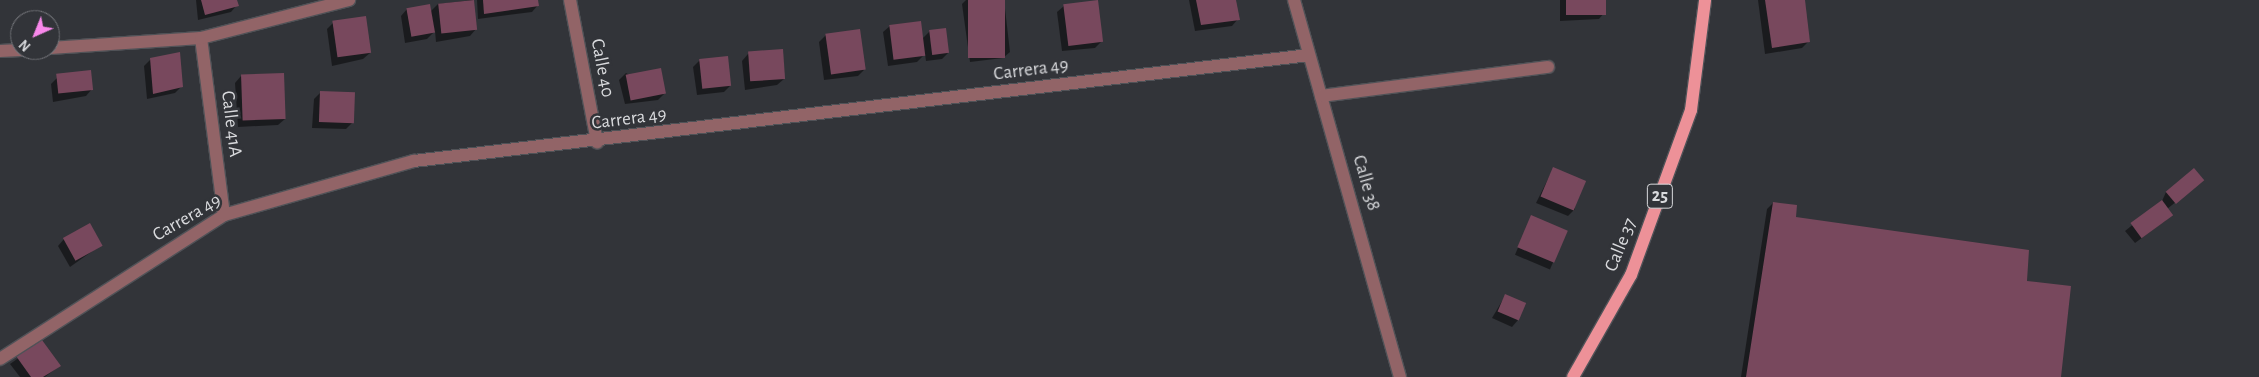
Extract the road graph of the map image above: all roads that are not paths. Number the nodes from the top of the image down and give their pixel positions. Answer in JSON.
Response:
{"nodes":[{"id":1,"x":349,"y":0,"type":"edge"},
{"id":2,"x":570,"y":0,"type":"edge"},
{"id":3,"x":1294,"y":0,"type":"edge"},
{"id":4,"x":1705,"y":0,"type":"edge"},
{"id":5,"x":201,"y":38,"type":"junction"},
{"id":6,"x":60,"y":47,"type":"edge"},
{"id":7,"x":1309,"y":55,"type":"junction"},
{"id":8,"x":1548,"y":67,"type":"dead end"},
{"id":9,"x":1321,"y":96,"type":"junction"},
{"id":10,"x":597,"y":142,"type":"junction"},
{"id":11,"x":224,"y":214,"type":"junction"},
{"id":12,"x":0,"y":359,"type":"edge"},
{"id":13,"x":1400,"y":377,"type":"edge"},
{"id":14,"x":1573,"y":377,"type":"edge"}],
"edges":[{"from":1,"to":5,"type":"street"},
{"from":2,"to":10,"type":"street","name":"Calle 40"},
{"from":3,"to":7,"type":"street","name":"Calle 38"},
{"from":4,"to":14,"type":"main road","name":"Calle 37","number":"25"},
{"from":5,"to":6,"type":"street"},
{"from":5,"to":11,"type":"street","name":"Calle 41A"},
{"from":7,"to":9,"type":"street","name":"Calle 38"},
{"from":7,"to":10,"type":"street","name":"Carrera 49"},
{"from":8,"to":9,"type":"street"},
{"from":9,"to":13,"type":"street","name":"Calle 38"},
{"from":10,"to":11,"type":"street","name":"Carrera 49"},
{"from":11,"to":12,"type":"street","name":"Carrera 49"}]}
